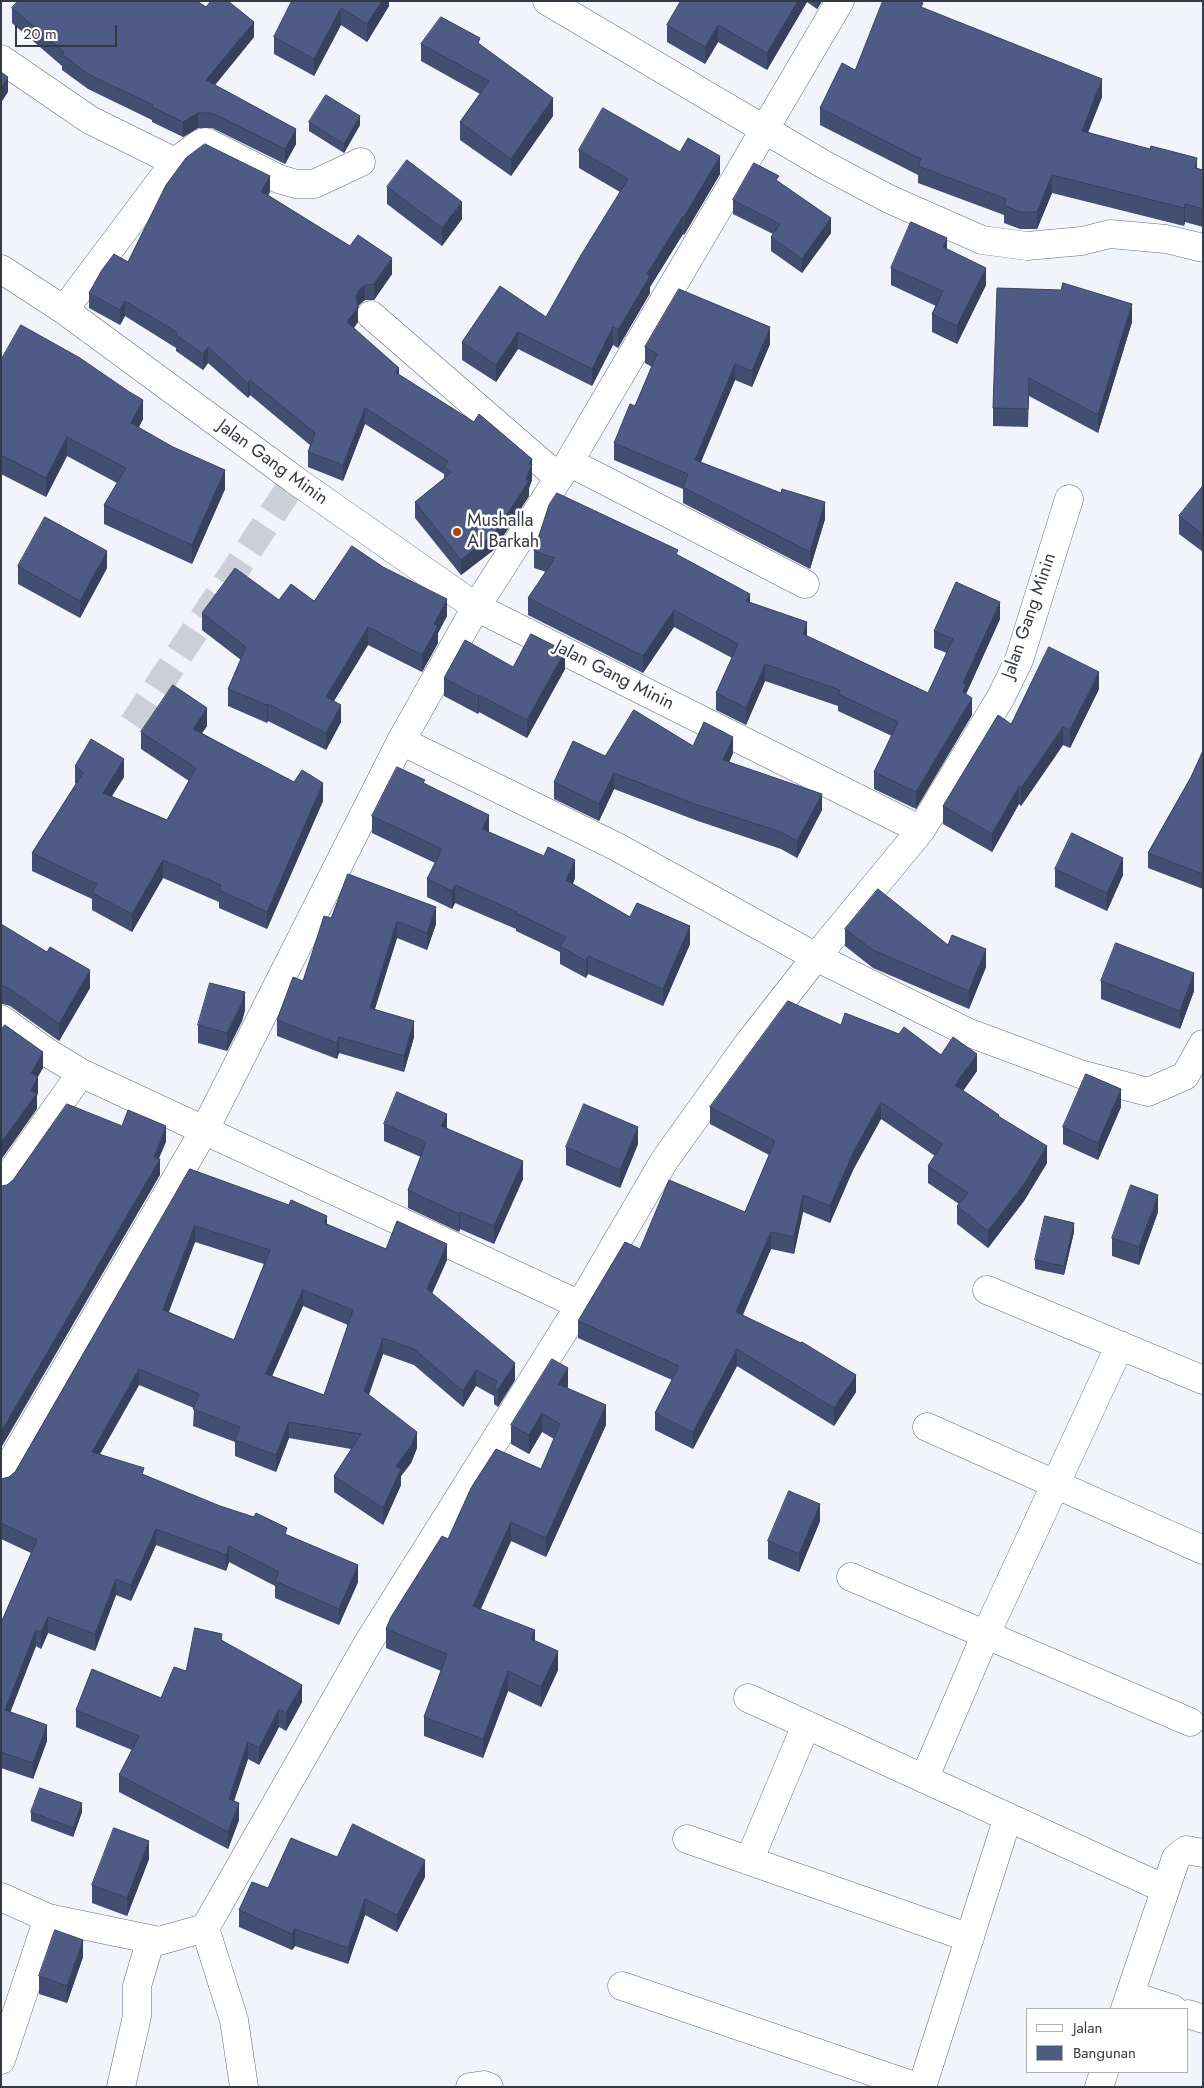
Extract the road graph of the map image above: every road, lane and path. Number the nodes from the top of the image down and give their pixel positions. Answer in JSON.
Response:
{"nodes":[{"id":1,"x":547,"y":1,"type":"edge"},
{"id":2,"x":840,"y":1,"type":"edge"},
{"id":3,"x":1,"y":59,"type":"edge"},
{"id":4,"x":766,"y":128,"type":"junction"},
{"id":5,"x":175,"y":162,"type":"junction"},
{"id":6,"x":361,"y":162,"type":"dead end"},
{"id":7,"x":1203,"y":248,"type":"edge"},
{"id":8,"x":1,"y":268,"type":"edge"},
{"id":9,"x":64,"y":310,"type":"junction"},
{"id":10,"x":370,"y":315,"type":"dead end"},
{"id":11,"x":564,"y":470,"type":"junction"},
{"id":12,"x":1069,"y":499,"type":"dead end"},
{"id":13,"x":805,"y":584,"type":"dead end"},
{"id":14,"x":476,"y":607,"type":"junction"},
{"id":15,"x":401,"y":741,"type":"junction"},
{"id":16,"x":921,"y":830,"type":"junction"},
{"id":17,"x":816,"y":957,"type":"junction"},
{"id":18,"x":1,"y":1019,"type":"edge"},
{"id":19,"x":1203,"y":1044,"type":"edge"},
{"id":20,"x":81,"y":1073,"type":"junction"},
{"id":21,"x":1194,"y":1082,"type":"edge"},
{"id":22,"x":205,"y":1129,"type":"junction"},
{"id":23,"x":1,"y":1187,"type":"edge"},
{"id":24,"x":987,"y":1290,"type":"dead end"},
{"id":25,"x":580,"y":1305,"type":"junction"},
{"id":26,"x":1120,"y":1345,"type":"junction"},
{"id":27,"x":1202,"y":1377,"type":"edge"},
{"id":28,"x":927,"y":1427,"type":"dead end"},
{"id":29,"x":1,"y":1480,"type":"edge"},
{"id":30,"x":1055,"y":1483,"type":"junction"},
{"id":31,"x":1203,"y":1550,"type":"edge"},
{"id":32,"x":851,"y":1577,"type":"dead end"},
{"id":33,"x":986,"y":1634,"type":"junction"},
{"id":34,"x":748,"y":1698,"type":"dead end"},
{"id":35,"x":1190,"y":1722,"type":"dead end"},
{"id":36,"x":806,"y":1725,"type":"junction"},
{"id":37,"x":924,"y":1779,"type":"junction"},
{"id":38,"x":1008,"y":1817,"type":"junction"},
{"id":39,"x":687,"y":1839,"type":"dead end"},
{"id":40,"x":1203,"y":1853,"type":"edge"},
{"id":41,"x":749,"y":1861,"type":"junction"},
{"id":42,"x":1165,"y":1889,"type":"junction"},
{"id":43,"x":1,"y":1897,"type":"edge"},
{"id":44,"x":48,"y":1918,"type":"junction"},
{"id":45,"x":205,"y":1928,"type":"junction"},
{"id":46,"x":970,"y":1938,"type":"junction"},
{"id":47,"x":151,"y":1939,"type":"junction"},
{"id":48,"x":622,"y":1986,"type":"dead end"},
{"id":49,"x":1127,"y":2002,"type":"edge"},
{"id":50,"x":1167,"y":2008,"type":"edge"},
{"id":51,"x":1189,"y":2014,"type":"edge"},
{"id":52,"x":1203,"y":2019,"type":"edge"},
{"id":53,"x":1,"y":2060,"type":"edge"},
{"id":54,"x":1104,"y":2073,"type":"edge"},
{"id":55,"x":121,"y":2087,"type":"edge"},
{"id":56,"x":244,"y":2087,"type":"edge"},
{"id":57,"x":470,"y":2087,"type":"edge"},
{"id":58,"x":489,"y":2087,"type":"edge"},
{"id":59,"x":917,"y":2087,"type":"edge"},
{"id":60,"x":922,"y":2087,"type":"edge"},
{"id":61,"x":1100,"y":2087,"type":"edge"}],
"edges":[{"from":1,"to":4,"type":"street"},
{"from":2,"to":4,"type":"street"},
{"from":3,"to":5,"type":"street"},
{"from":4,"to":7,"type":"street"},
{"from":4,"to":11,"type":"street"},
{"from":5,"to":6,"type":"street"},
{"from":5,"to":9,"type":"street"},
{"from":8,"to":9,"type":"street","name":"Jalan Gang Minin"},
{"from":9,"to":14,"type":"street","name":"Jalan Gang Minin"},
{"from":10,"to":11,"type":"street"},
{"from":11,"to":13,"type":"street"},
{"from":11,"to":14,"type":"street"},
{"from":12,"to":16,"type":"street","name":"Jalan Gang Minin"},
{"from":14,"to":15,"type":"street"},
{"from":14,"to":16,"type":"street","name":"Jalan Gang Minin"},
{"from":15,"to":17,"type":"street"},
{"from":15,"to":22,"type":"street"},
{"from":16,"to":17,"type":"street"},
{"from":17,"to":21,"type":"street"},
{"from":17,"to":25,"type":"street"},
{"from":18,"to":20,"type":"street"},
{"from":19,"to":21,"type":"street"},
{"from":20,"to":22,"type":"street"},
{"from":20,"to":23,"type":"street"},
{"from":22,"to":25,"type":"street"},
{"from":22,"to":29,"type":"street"},
{"from":24,"to":26,"type":"street"},
{"from":25,"to":45,"type":"street"},
{"from":26,"to":27,"type":"street"},
{"from":26,"to":30,"type":"street"},
{"from":28,"to":30,"type":"street"},
{"from":30,"to":31,"type":"street"},
{"from":30,"to":33,"type":"street"},
{"from":32,"to":33,"type":"street"},
{"from":33,"to":35,"type":"street"},
{"from":33,"to":37,"type":"street"},
{"from":34,"to":36,"type":"street"},
{"from":36,"to":37,"type":"street"},
{"from":36,"to":41,"type":"street"},
{"from":37,"to":38,"type":"street"},
{"from":38,"to":42,"type":"street"},
{"from":38,"to":46,"type":"street"},
{"from":39,"to":41,"type":"street"},
{"from":40,"to":42,"type":"street"},
{"from":41,"to":46,"type":"street"},
{"from":42,"to":49,"type":"street"},
{"from":43,"to":44,"type":"street"},
{"from":44,"to":47,"type":"street"},
{"from":44,"to":53,"type":"street"},
{"from":45,"to":47,"type":"street"},
{"from":45,"to":56,"type":"street"},
{"from":46,"to":60,"type":"street"},
{"from":47,"to":55,"type":"street"},
{"from":48,"to":59,"type":"street"},
{"from":49,"to":50,"type":"street"},
{"from":51,"to":52,"type":"street"},
{"from":54,"to":61,"type":"street"},
{"from":57,"to":58,"type":"street"}]}
